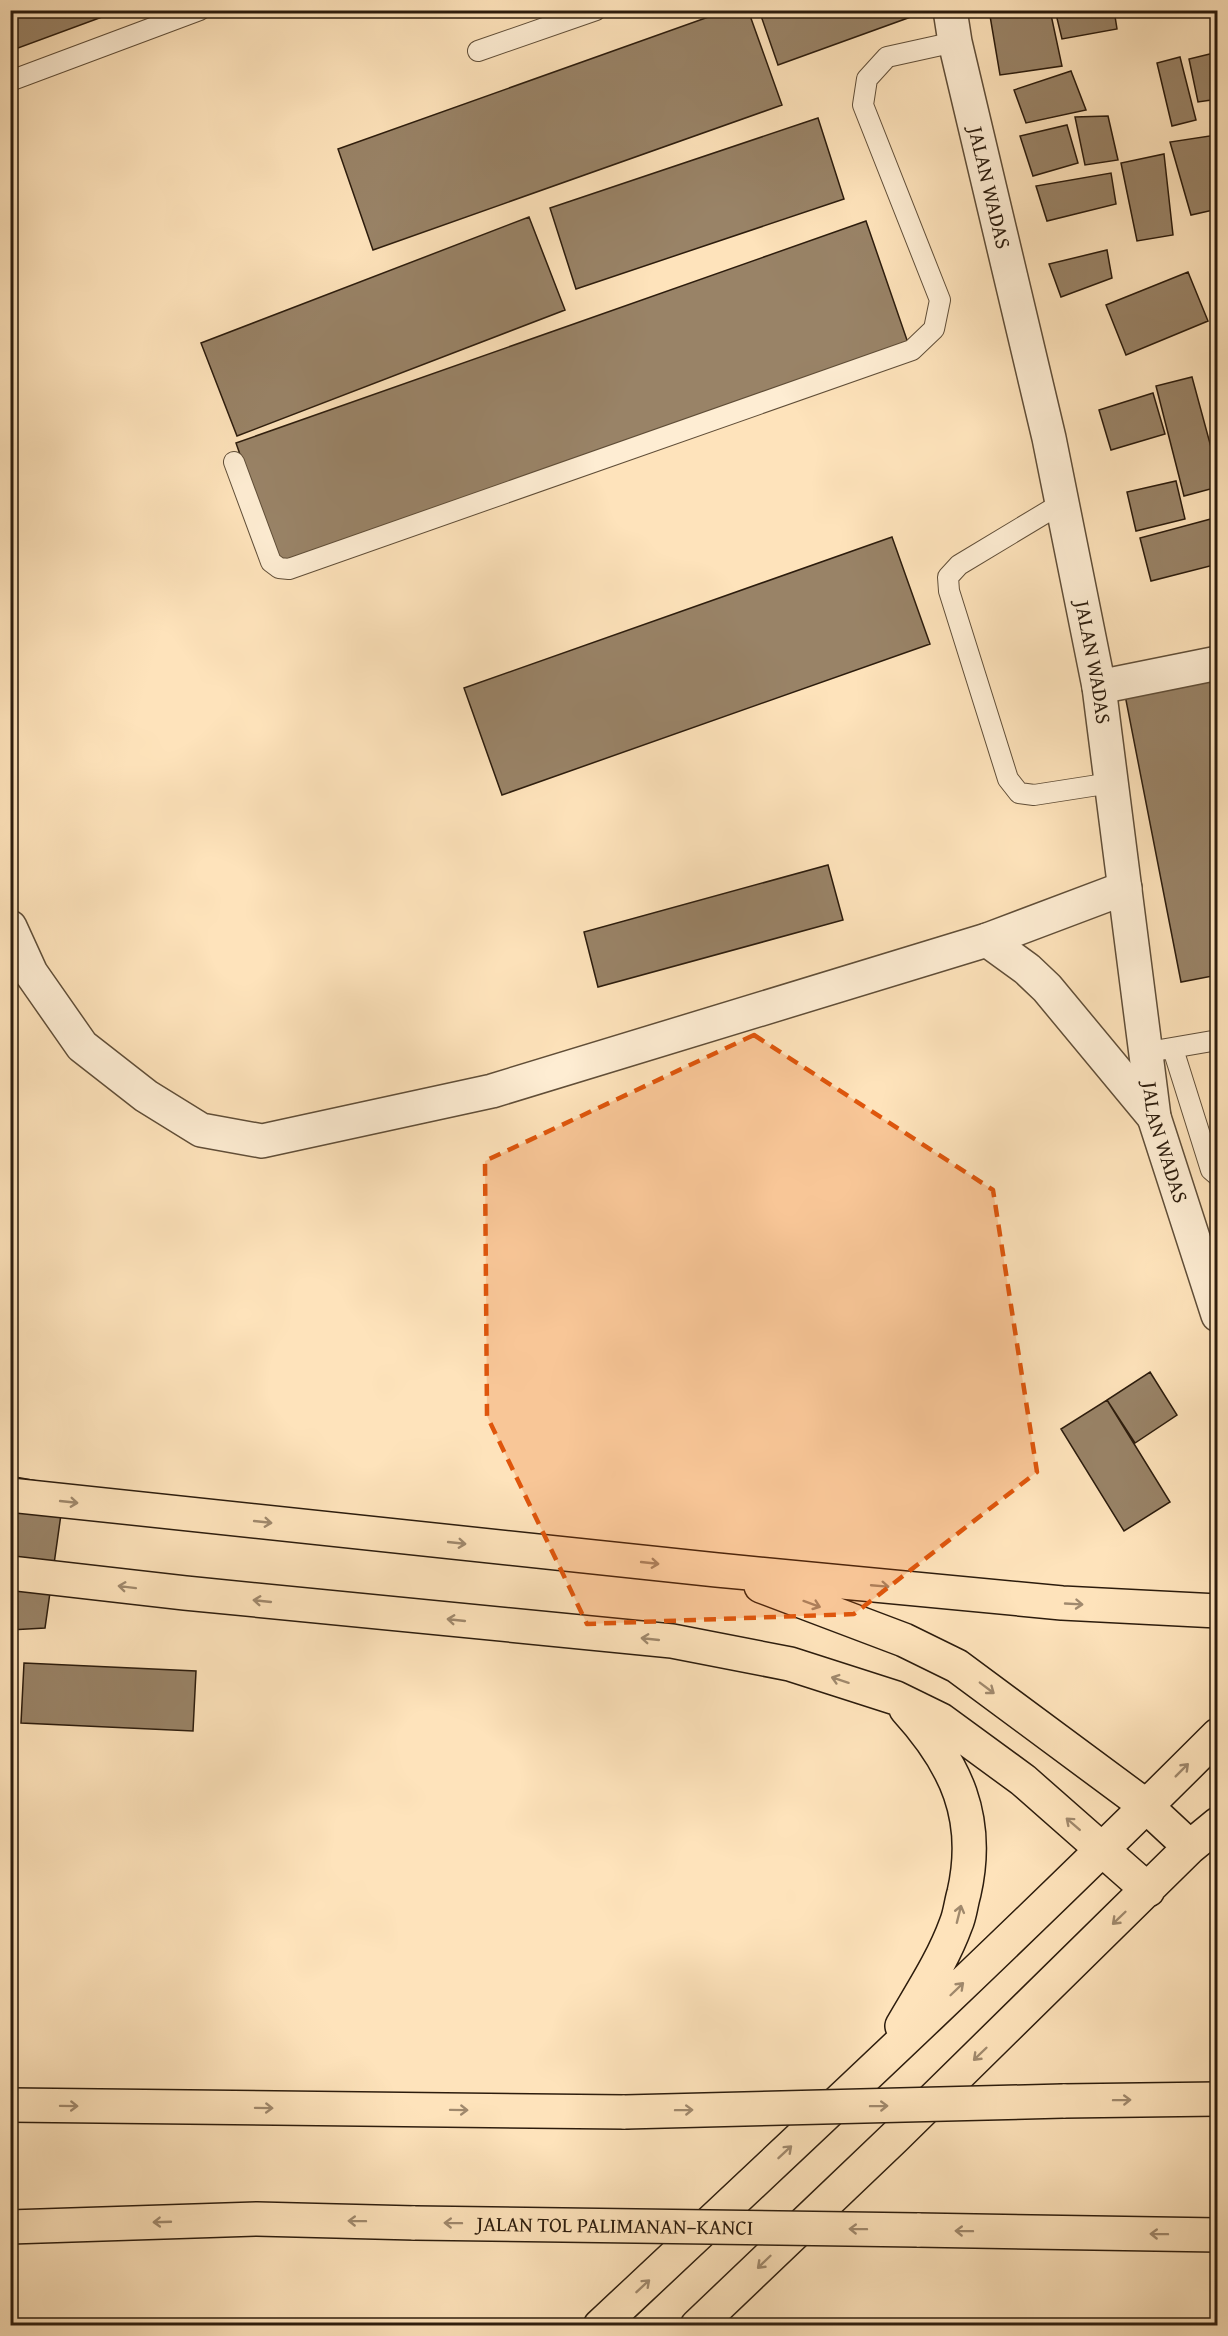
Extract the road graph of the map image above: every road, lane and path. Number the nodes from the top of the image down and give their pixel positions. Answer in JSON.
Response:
{"nodes":[{"id":1,"x":200,"y":10,"type":"edge"},
{"id":2,"x":596,"y":10,"type":"edge"},
{"id":3,"x":953,"y":26,"type":"edge"},
{"id":4,"x":478,"y":51,"type":"dead end"},
{"id":5,"x":10,"y":81,"type":"edge"},
{"id":6,"x":234,"y":462,"type":"dead end"},
{"id":7,"x":1062,"y":504,"type":"junction"},
{"id":8,"x":1218,"y":663,"type":"edge"},
{"id":9,"x":1099,"y":687,"type":"junction"},
{"id":10,"x":1111,"y":783,"type":"junction"},
{"id":11,"x":1125,"y":888,"type":"junction"},
{"id":12,"x":10,"y":927,"type":"edge"},
{"id":13,"x":987,"y":940,"type":"junction"},
{"id":14,"x":1218,"y":1040,"type":"edge"},
{"id":15,"x":1159,"y":1051,"type":"junction"},
{"id":16,"x":1154,"y":1117,"type":"junction"},
{"id":17,"x":1218,"y":1176,"type":"edge"},
{"id":18,"x":1218,"y":1315,"type":"edge"},
{"id":19,"x":10,"y":1495,"type":"edge"},
{"id":20,"x":717,"y":1570,"type":"junction"},
{"id":21,"x":10,"y":1573,"type":"edge"},
{"id":22,"x":1218,"y":1611,"type":"edge"},
{"id":23,"x":896,"y":1698,"type":"junction"},
{"id":24,"x":1218,"y":1735,"type":"edge"},
{"id":25,"x":1146,"y":1806,"type":"junction"},
{"id":26,"x":1218,"y":1824,"type":"edge"},
{"id":27,"x":1190,"y":1847,"type":"junction"},
{"id":28,"x":1102,"y":1850,"type":"junction"},
{"id":29,"x":1148,"y":1890,"type":"junction"},
{"id":30,"x":884,"y":2059,"type":"junction"},
{"id":31,"x":1218,"y":2099,"type":"edge"},
{"id":32,"x":10,"y":2105,"type":"edge"},
{"id":33,"x":10,"y":2227,"type":"edge"},
{"id":34,"x":1218,"y":2235,"type":"edge"},
{"id":35,"x":600,"y":2325,"type":"edge"},
{"id":36,"x":697,"y":2325,"type":"edge"}],
"edges":[{"from":1,"to":5,"type":"lane"},
{"from":2,"to":4,"type":"lane"},
{"from":3,"to":6,"type":"lane"},
{"from":3,"to":7,"type":"street","name":"JALAN WADAS"},
{"from":7,"to":9,"type":"street","name":"JALAN WADAS"},
{"from":7,"to":10,"type":"lane"},
{"from":8,"to":9,"type":"street"},
{"from":9,"to":10,"type":"street","name":"JALAN WADAS"},
{"from":10,"to":11,"type":"street","name":"JALAN WADAS"},
{"from":11,"to":13,"type":"street"},
{"from":11,"to":15,"type":"street","name":"JALAN WADAS"},
{"from":12,"to":13,"type":"street"},
{"from":13,"to":16,"type":"street"},
{"from":14,"to":15,"type":"lane"},
{"from":15,"to":16,"type":"street","name":"JALAN WADAS"},
{"from":15,"to":17,"type":"lane"},
{"from":16,"to":18,"type":"street","name":"JALAN WADAS"},
{"from":19,"to":20,"type":"highway","one_way":true},
{"from":20,"to":22,"type":"highway","one_way":true},
{"from":20,"to":25,"type":"highway","one_way":true},
{"from":23,"to":21,"type":"highway","one_way":true},
{"from":28,"to":23,"type":"highway","one_way":true},
{"from":30,"to":23,"type":"highway","one_way":true},
{"from":25,"to":24,"type":"highway","one_way":true},
{"from":25,"to":27,"type":"highway"},
{"from":25,"to":28,"type":"highway"},
{"from":26,"to":27,"type":"highway"},
{"from":27,"to":29,"type":"highway"},
{"from":28,"to":29,"type":"highway"},
{"from":30,"to":28,"type":"highway","one_way":true},
{"from":29,"to":36,"type":"highway","one_way":true},
{"from":35,"to":30,"type":"highway","one_way":true},
{"from":32,"to":31,"type":"highway","one_way":true,"bridge":true},
{"from":34,"to":33,"type":"highway","name":"JALAN TOL PALIMANAN–KANCI","one_way":true,"bridge":true}]}
